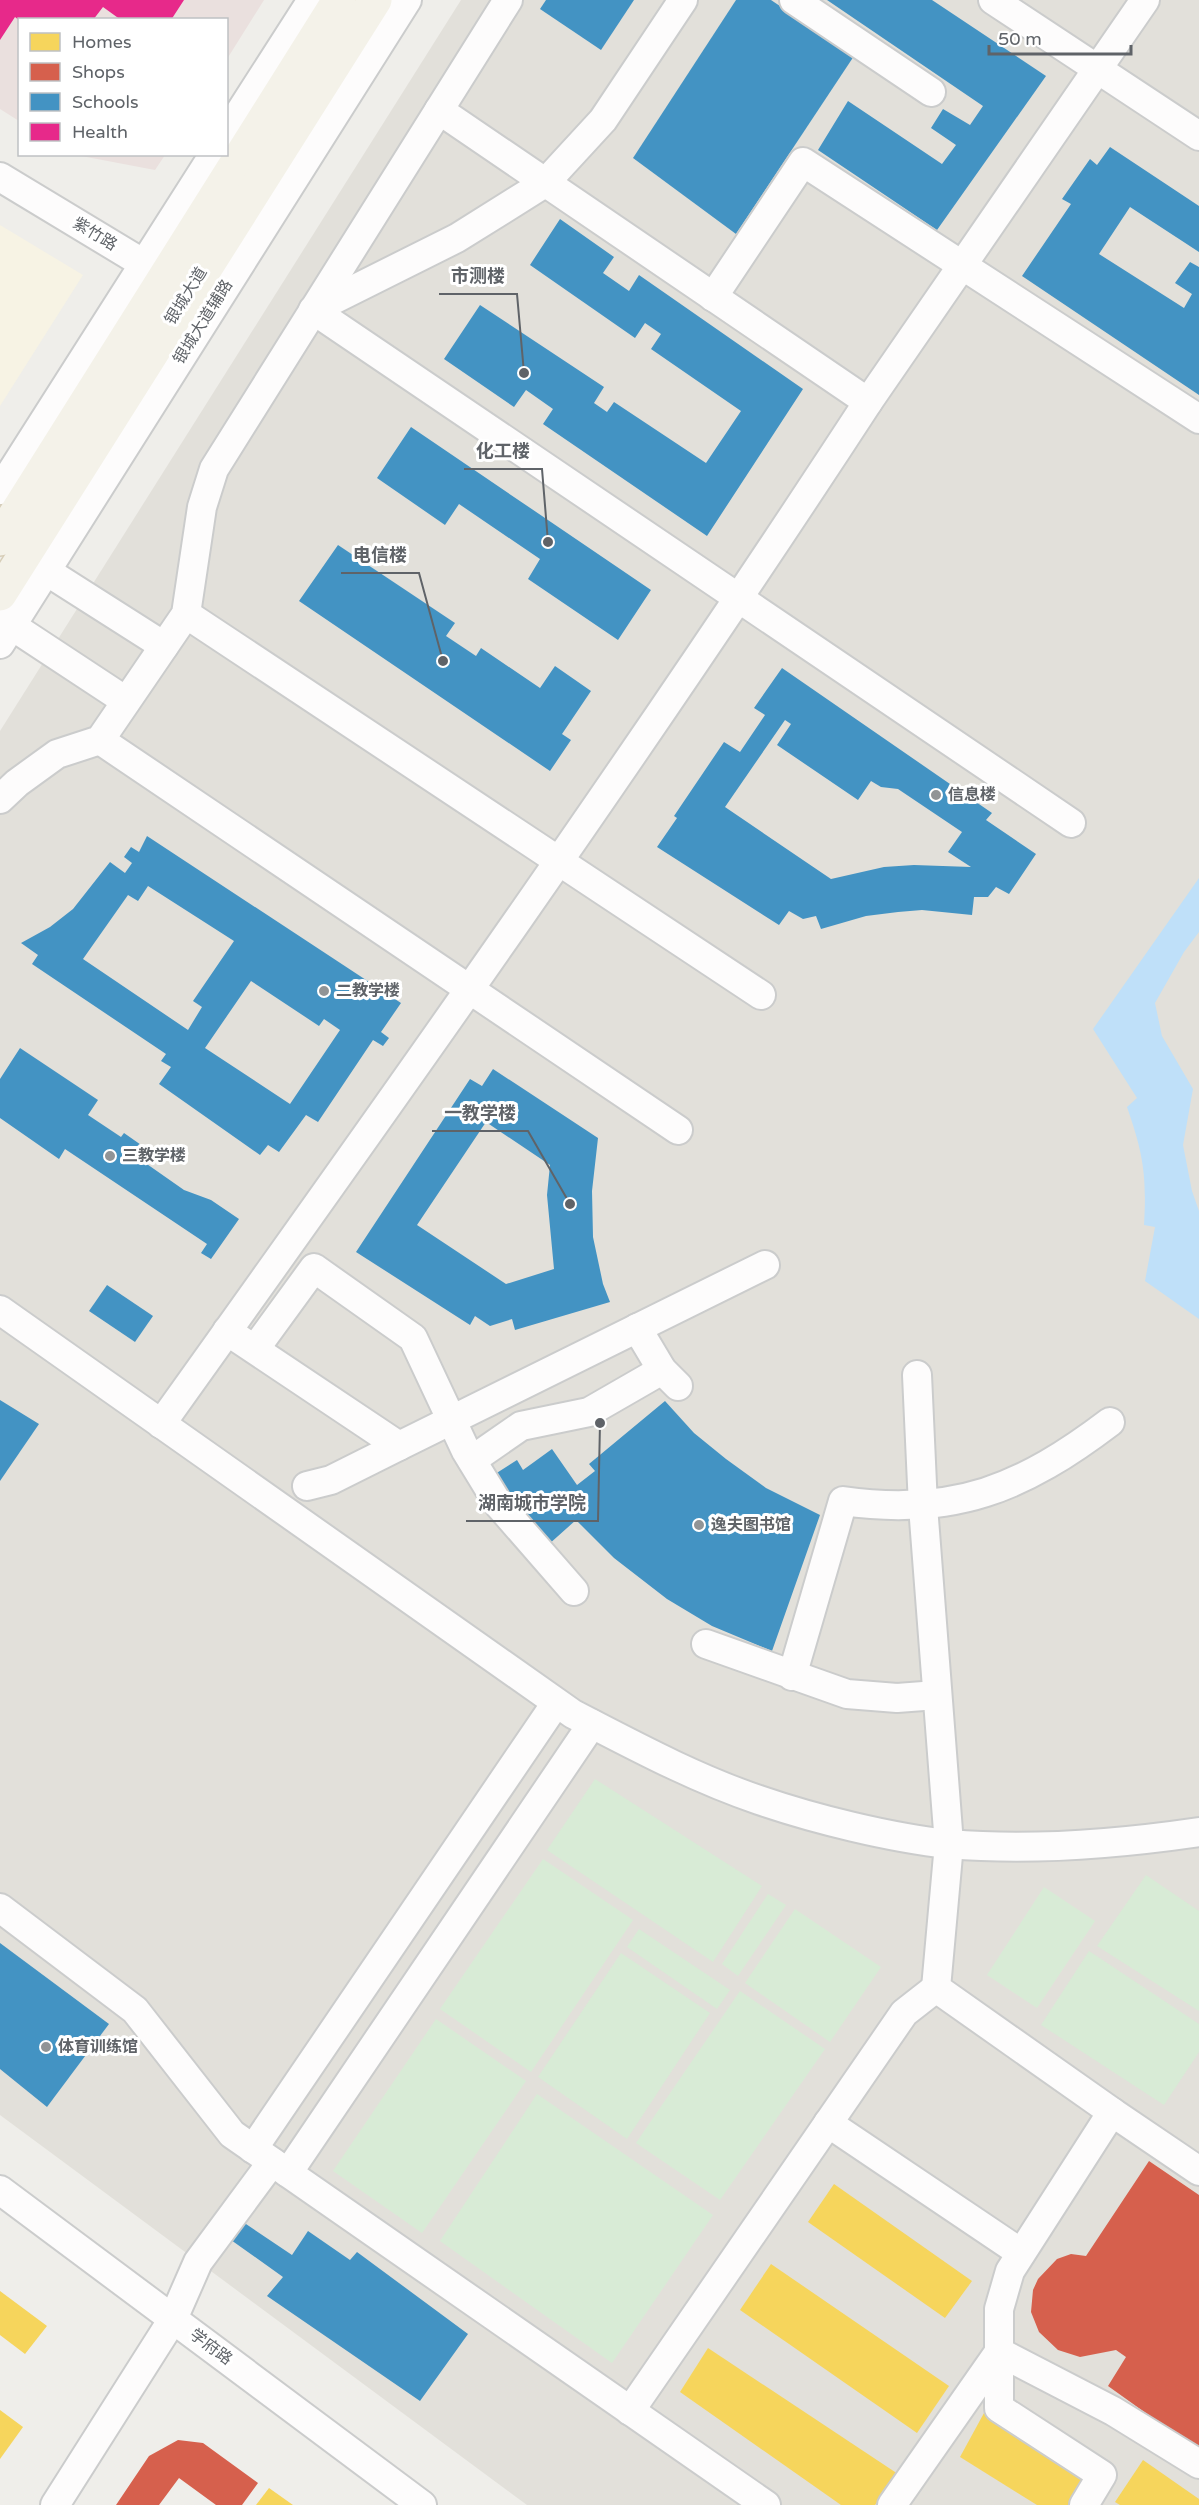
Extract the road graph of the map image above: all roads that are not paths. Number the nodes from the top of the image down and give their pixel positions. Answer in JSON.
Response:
{"nodes":[{"id":1,"x":312,"y":0,"type":"edge"},
{"id":2,"x":339,"y":0,"type":"edge"},
{"id":3,"x":375,"y":0,"type":"edge"},
{"id":4,"x":407,"y":0,"type":"edge"},
{"id":5,"x":508,"y":0,"type":"edge"},
{"id":6,"x":683,"y":0,"type":"edge"},
{"id":7,"x":794,"y":0,"type":"edge"},
{"id":8,"x":993,"y":0,"type":"edge"},
{"id":9,"x":1145,"y":0,"type":"edge"},
{"id":10,"x":1098,"y":70,"type":"junction"},
{"id":11,"x":931,"y":92,"type":"dead end"},
{"id":12,"x":439,"y":110,"type":"junction"},
{"id":13,"x":228,"y":131,"type":"edge"},
{"id":14,"x":1199,"y":136,"type":"edge"},
{"id":15,"x":213,"y":156,"type":"edge"},
{"id":16,"x":0,"y":177,"type":"edge"},
{"id":17,"x":545,"y":183,"type":"junction"},
{"id":18,"x":964,"y":264,"type":"junction"},
{"id":19,"x":166,"y":277,"type":"junction"},
{"id":20,"x":713,"y":297,"type":"junction"},
{"id":21,"x":313,"y":310,"type":"junction"},
{"id":22,"x":868,"y":402,"type":"junction"},
{"id":23,"x":1199,"y":419,"type":"edge"},
{"id":24,"x":0,"y":490,"type":"edge"},
{"id":25,"x":12,"y":548,"type":"edge"},
{"id":26,"x":0,"y":594,"type":"edge"},
{"id":27,"x":739,"y":600,"type":"junction"},
{"id":28,"x":186,"y":614,"type":"junction"},
{"id":29,"x":0,"y":618,"type":"edge"},
{"id":30,"x":0,"y":644,"type":"edge"},
{"id":31,"x":164,"y":646,"type":"junction"},
{"id":32,"x":126,"y":701,"type":"junction"},
{"id":33,"x":100,"y":740,"type":"junction"},
{"id":34,"x":0,"y":799,"type":"edge"},
{"id":35,"x":1071,"y":824,"type":"dead end"},
{"id":36,"x":557,"y":861,"type":"junction"},
{"id":37,"x":472,"y":989,"type":"junction"},
{"id":38,"x":761,"y":995,"type":"dead end"},
{"id":39,"x":678,"y":1130,"type":"dead end"},
{"id":40,"x":765,"y":1265,"type":"dead end"},
{"id":41,"x":0,"y":1310,"type":"edge"},
{"id":42,"x":638,"y":1328,"type":"junction"},
{"id":43,"x":227,"y":1331,"type":"junction"},
{"id":44,"x":255,"y":1349,"type":"junction"},
{"id":45,"x":917,"y":1375,"type":"dead end"},
{"id":46,"x":452,"y":1420,"type":"junction"},
{"id":47,"x":1110,"y":1422,"type":"dead end"},
{"id":48,"x":161,"y":1424,"type":"junction"},
{"id":49,"x":399,"y":1446,"type":"junction"},
{"id":50,"x":472,"y":1460,"type":"junction"},
{"id":51,"x":307,"y":1486,"type":"dead end"},
{"id":52,"x":923,"y":1506,"type":"junction"},
{"id":53,"x":574,"y":1591,"type":"dead end"},
{"id":54,"x":706,"y":1644,"type":"dead end"},
{"id":55,"x":792,"y":1676,"type":"junction"},
{"id":56,"x":937,"y":1695,"type":"junction"},
{"id":57,"x":556,"y":1702,"type":"junction"},
{"id":58,"x":592,"y":1724,"type":"junction"},
{"id":59,"x":1199,"y":1832,"type":"edge"},
{"id":60,"x":949,"y":1844,"type":"junction"},
{"id":61,"x":0,"y":1908,"type":"edge"},
{"id":62,"x":936,"y":1988,"type":"junction"},
{"id":63,"x":1112,"y":2112,"type":"junction"},
{"id":64,"x":828,"y":2123,"type":"junction"},
{"id":65,"x":271,"y":2161,"type":"junction"},
{"id":66,"x":1199,"y":2170,"type":"edge"},
{"id":67,"x":0,"y":2190,"type":"edge"},
{"id":68,"x":1021,"y":2253,"type":"junction"},
{"id":69,"x":173,"y":2319,"type":"junction"},
{"id":70,"x":999,"y":2352,"type":"junction"},
{"id":71,"x":630,"y":2411,"type":"junction"},
{"id":72,"x":1199,"y":2464,"type":"edge"},
{"id":73,"x":55,"y":2505,"type":"edge"},
{"id":74,"x":422,"y":2505,"type":"edge"},
{"id":75,"x":766,"y":2505,"type":"edge"},
{"id":76,"x":892,"y":2505,"type":"edge"},
{"id":77,"x":1084,"y":2505,"type":"edge"}],
"edges":[{"from":1,"to":13,"type":"street"},
{"from":2,"to":19,"type":"main road","name":"银城大道"},
{"from":3,"to":19,"type":"main road","name":"银城大道"},
{"from":4,"to":30,"type":"street","name":"银城大道辅路"},
{"from":5,"to":12,"type":"street"},
{"from":6,"to":17,"type":"street"},
{"from":7,"to":11,"type":"street"},
{"from":8,"to":10,"type":"street"},
{"from":9,"to":10,"type":"street"},
{"from":10,"to":14,"type":"street"},
{"from":10,"to":18,"type":"street"},
{"from":12,"to":17,"type":"street"},
{"from":12,"to":21,"type":"street"},
{"from":15,"to":19,"type":"street"},
{"from":16,"to":19,"type":"street","name":"紫竹路"},
{"from":17,"to":20,"type":"street"},
{"from":17,"to":21,"type":"street"},
{"from":18,"to":20,"type":"street"},
{"from":18,"to":22,"type":"street"},
{"from":18,"to":23,"type":"street"},
{"from":19,"to":24,"type":"street"},
{"from":19,"to":25,"type":"main road","name":"银城大道"},
{"from":20,"to":22,"type":"street"},
{"from":21,"to":27,"type":"street"},
{"from":21,"to":28,"type":"street"},
{"from":22,"to":27,"type":"street"},
{"from":25,"to":26,"type":"main road","name":"银城大道"},
{"from":25,"to":31,"type":"street"},
{"from":27,"to":35,"type":"street"},
{"from":27,"to":36,"type":"street"},
{"from":28,"to":31,"type":"street"},
{"from":28,"to":36,"type":"street"},
{"from":29,"to":32,"type":"street"},
{"from":31,"to":32,"type":"street"},
{"from":32,"to":33,"type":"street"},
{"from":33,"to":34,"type":"street"},
{"from":33,"to":37,"type":"street"},
{"from":36,"to":37,"type":"street"},
{"from":36,"to":38,"type":"street"},
{"from":37,"to":39,"type":"street"},
{"from":37,"to":43,"type":"street"},
{"from":40,"to":42,"type":"street"},
{"from":41,"to":48,"type":"street"},
{"from":42,"to":46,"type":"street"},
{"from":42,"to":50,"type":"street"},
{"from":43,"to":44,"type":"street"},
{"from":43,"to":48,"type":"street"},
{"from":44,"to":46,"type":"street"},
{"from":44,"to":49,"type":"street"},
{"from":45,"to":52,"type":"street"},
{"from":46,"to":49,"type":"street"},
{"from":46,"to":50,"type":"street"},
{"from":47,"to":52,"type":"street"},
{"from":48,"to":57,"type":"street"},
{"from":49,"to":51,"type":"street"},
{"from":50,"to":53,"type":"street"},
{"from":52,"to":55,"type":"street"},
{"from":52,"to":56,"type":"street"},
{"from":54,"to":55,"type":"street"},
{"from":55,"to":56,"type":"street"},
{"from":56,"to":60,"type":"street"},
{"from":57,"to":58,"type":"street"},
{"from":57,"to":65,"type":"street"},
{"from":58,"to":60,"type":"street"},
{"from":58,"to":65,"type":"street"},
{"from":59,"to":60,"type":"street"},
{"from":60,"to":62,"type":"street"},
{"from":61,"to":65,"type":"street"},
{"from":62,"to":63,"type":"street"},
{"from":62,"to":64,"type":"street"},
{"from":63,"to":66,"type":"street"},
{"from":63,"to":68,"type":"street"},
{"from":64,"to":68,"type":"street"},
{"from":64,"to":71,"type":"street"},
{"from":65,"to":69,"type":"street"},
{"from":65,"to":71,"type":"street"},
{"from":67,"to":69,"type":"street","name":"学府路"},
{"from":68,"to":70,"type":"street"},
{"from":69,"to":73,"type":"street"},
{"from":69,"to":74,"type":"street","name":"学府路"},
{"from":70,"to":72,"type":"street"},
{"from":70,"to":76,"type":"street"},
{"from":70,"to":77,"type":"street"},
{"from":71,"to":75,"type":"street"}]}
